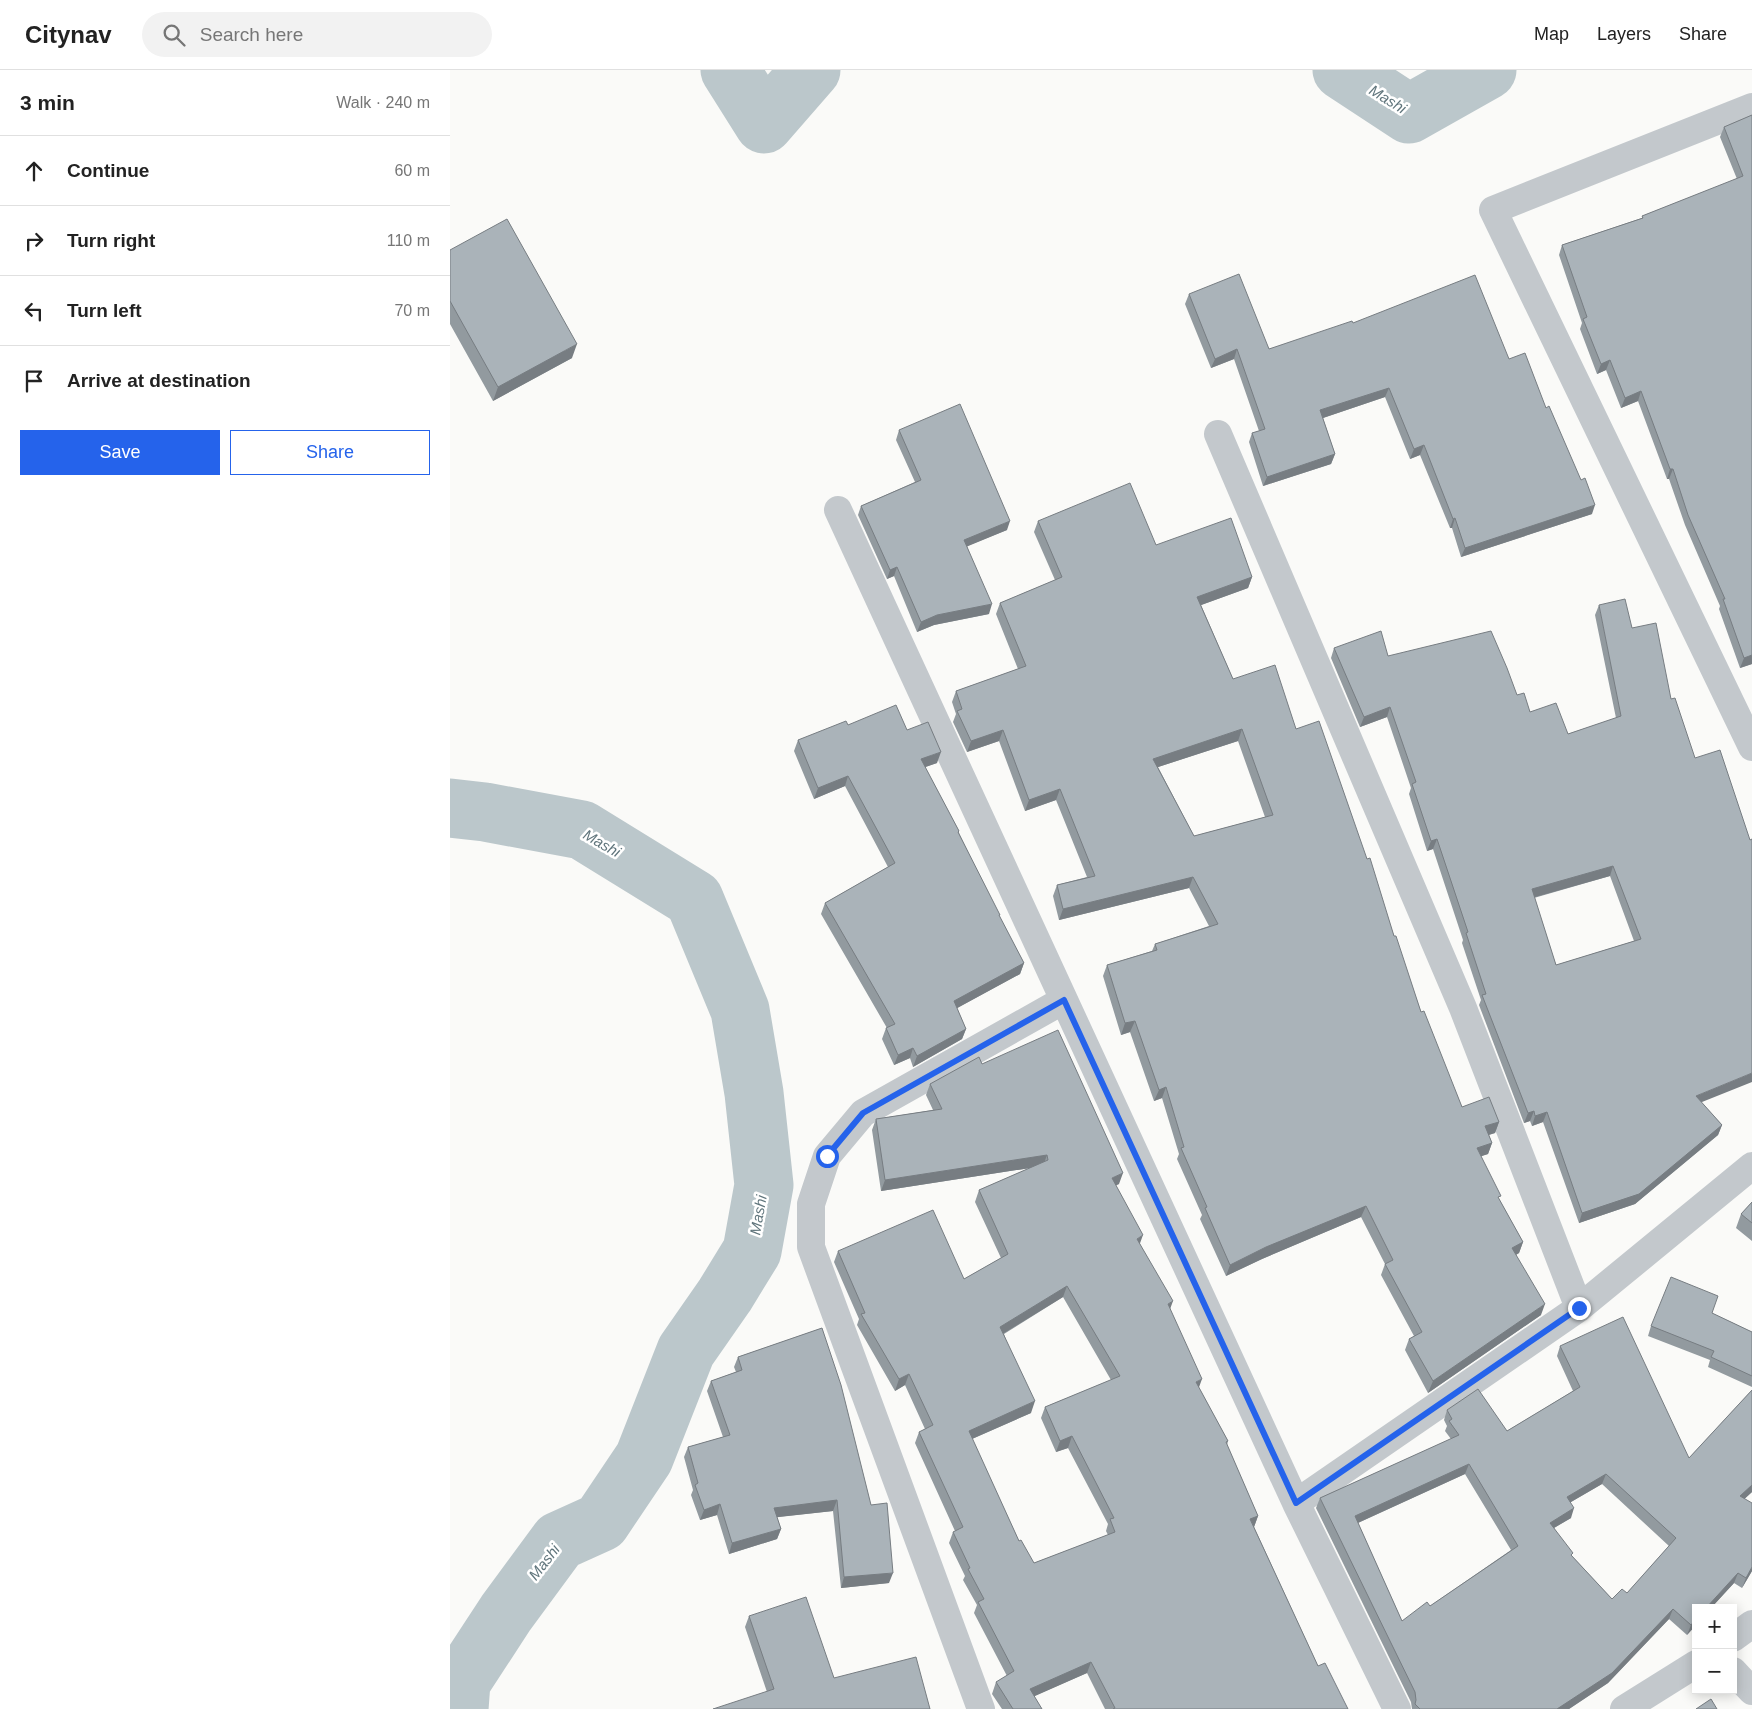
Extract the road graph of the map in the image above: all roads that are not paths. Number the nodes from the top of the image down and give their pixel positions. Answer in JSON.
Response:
{"nodes":[{"id":1,"x":1752,"y":107,"type":"edge"},
{"id":2,"x":1218,"y":434,"type":"dead end"},
{"id":3,"x":838,"y":510,"type":"dead end"},
{"id":4,"x":1752,"y":747,"type":"edge"},
{"id":5,"x":1064,"y":1000,"type":"junction"},
{"id":6,"x":1752,"y":1166,"type":"edge"},
{"id":7,"x":1579,"y":1308,"type":"junction"},
{"id":8,"x":1296,"y":1503,"type":"junction"},
{"id":9,"x":1752,"y":1624,"type":"edge"},
{"id":10,"x":1737,"y":1635,"type":"edge"},
{"id":11,"x":1692,"y":1666,"type":"edge"},
{"id":12,"x":1737,"y":1675,"type":"edge"},
{"id":13,"x":1752,"y":1691,"type":"edge"},
{"id":14,"x":981,"y":1709,"type":"edge"},
{"id":15,"x":1396,"y":1709,"type":"edge"},
{"id":16,"x":1624,"y":1709,"type":"edge"}],
"edges":[{"from":1,"to":4,"type":"street"},
{"from":2,"to":7,"type":"street"},
{"from":3,"to":5,"type":"street"},
{"from":5,"to":8,"type":"street"},
{"from":5,"to":14,"type":"street"},
{"from":6,"to":7,"type":"street"},
{"from":7,"to":8,"type":"street"},
{"from":8,"to":15,"type":"street"},
{"from":9,"to":10,"type":"street"},
{"from":11,"to":16,"type":"street"},
{"from":12,"to":13,"type":"street"}]}
